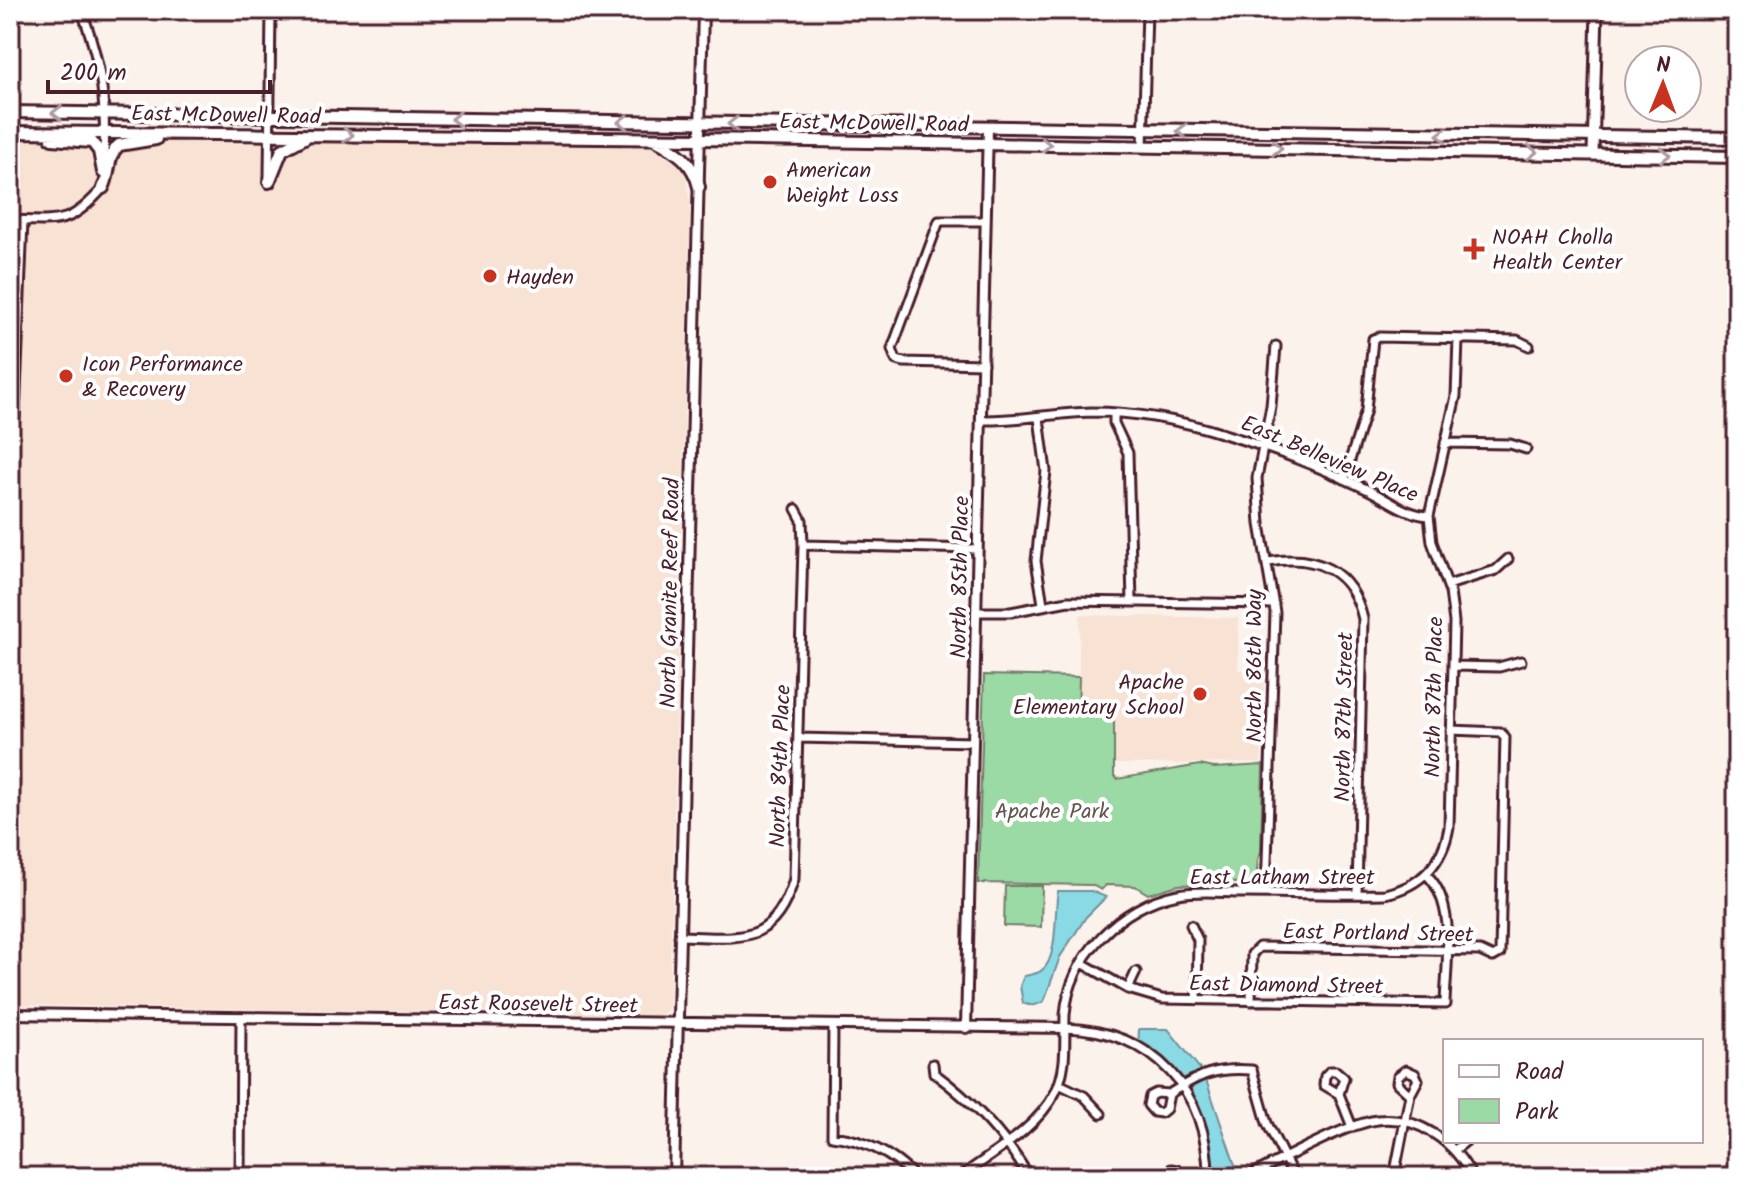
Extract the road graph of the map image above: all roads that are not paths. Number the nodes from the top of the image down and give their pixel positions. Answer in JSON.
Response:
{"nodes":[{"id":1,"x":271,"y":10,"type":"edge"},
{"id":2,"x":703,"y":10,"type":"edge"},
{"id":3,"x":1147,"y":10,"type":"edge"},
{"id":4,"x":1597,"y":10,"type":"edge"},
{"id":5,"x":83,"y":11,"type":"edge"},
{"id":6,"x":10,"y":84,"type":"edge"},
{"id":7,"x":11,"y":112,"type":"edge"},
{"id":8,"x":104,"y":114,"type":"junction"},
{"id":9,"x":270,"y":117,"type":"junction"},
{"id":10,"x":494,"y":120,"type":"junction"},
{"id":11,"x":701,"y":123,"type":"junction"},
{"id":12,"x":887,"y":127,"type":"junction"},
{"id":13,"x":988,"y":128,"type":"junction"},
{"id":14,"x":1143,"y":130,"type":"junction"},
{"id":15,"x":11,"y":132,"type":"edge"},
{"id":16,"x":39,"y":132,"type":"junction"},
{"id":17,"x":104,"y":132,"type":"junction"},
{"id":18,"x":1240,"y":132,"type":"junction"},
{"id":19,"x":205,"y":134,"type":"junction"},
{"id":20,"x":270,"y":134,"type":"junction"},
{"id":21,"x":1397,"y":134,"type":"junction"},
{"id":22,"x":311,"y":135,"type":"junction"},
{"id":23,"x":493,"y":137,"type":"junction"},
{"id":24,"x":1593,"y":137,"type":"junction"},
{"id":25,"x":1737,"y":138,"type":"edge"},
{"id":26,"x":654,"y":139,"type":"junction"},
{"id":27,"x":700,"y":139,"type":"junction"},
{"id":28,"x":887,"y":142,"type":"junction"},
{"id":29,"x":987,"y":144,"type":"junction"},
{"id":30,"x":1143,"y":147,"type":"junction"},
{"id":31,"x":1240,"y":148,"type":"junction"},
{"id":32,"x":1396,"y":150,"type":"junction"},
{"id":33,"x":1593,"y":153,"type":"junction"},
{"id":34,"x":1737,"y":157,"type":"edge"},
{"id":35,"x":103,"y":172,"type":"junction"},
{"id":36,"x":269,"y":182,"type":"joint"},
{"id":37,"x":699,"y":187,"type":"junction"},
{"id":38,"x":103,"y":188,"type":"junction"},
{"id":39,"x":10,"y":220,"type":"edge"},
{"id":40,"x":23,"y":221,"type":"junction"},
{"id":41,"x":985,"y":221,"type":"junction"},
{"id":42,"x":1458,"y":339,"type":"junction"},
{"id":43,"x":1276,"y":346,"type":"dead end"},
{"id":44,"x":1529,"y":346,"type":"dead end"},
{"id":45,"x":983,"y":364,"type":"junction"},
{"id":46,"x":1114,"y":413,"type":"junction"},
{"id":47,"x":1039,"y":418,"type":"junction"},
{"id":48,"x":981,"y":420,"type":"junction"},
{"id":49,"x":10,"y":428,"type":"edge"},
{"id":50,"x":1445,"y":443,"type":"junction"},
{"id":51,"x":1263,"y":447,"type":"junction"},
{"id":52,"x":1526,"y":449,"type":"dead end"},
{"id":53,"x":1344,"y":479,"type":"junction"},
{"id":54,"x":796,"y":509,"type":"dead end"},
{"id":55,"x":1429,"y":516,"type":"junction"},
{"id":56,"x":803,"y":545,"type":"junction"},
{"id":57,"x":977,"y":549,"type":"junction"},
{"id":58,"x":1508,"y":559,"type":"dead end"},
{"id":59,"x":1268,"y":562,"type":"junction"},
{"id":60,"x":1448,"y":585,"type":"junction"},
{"id":61,"x":1132,"y":602,"type":"junction"},
{"id":62,"x":1043,"y":604,"type":"junction"},
{"id":63,"x":1274,"y":604,"type":"junction"},
{"id":64,"x":976,"y":612,"type":"junction"},
{"id":65,"x":1521,"y":661,"type":"dead end"},
{"id":66,"x":1453,"y":666,"type":"junction"},
{"id":67,"x":1451,"y":730,"type":"junction"},
{"id":68,"x":798,"y":738,"type":"junction"},
{"id":69,"x":973,"y":742,"type":"junction"},
{"id":70,"x":1427,"y":875,"type":"junction"},
{"id":71,"x":1266,"y":893,"type":"junction"},
{"id":72,"x":1357,"y":894,"type":"junction"},
{"id":73,"x":1191,"y":925,"type":"dead end"},
{"id":74,"x":679,"y":936,"type":"junction"},
{"id":75,"x":1446,"y":950,"type":"junction"},
{"id":76,"x":1082,"y":963,"type":"junction"},
{"id":77,"x":1136,"y":972,"type":"dead end"},
{"id":78,"x":1128,"y":989,"type":"junction"},
{"id":79,"x":1197,"y":1000,"type":"junction"},
{"id":80,"x":1251,"y":1001,"type":"junction"},
{"id":81,"x":10,"y":1014,"type":"edge"},
{"id":82,"x":241,"y":1017,"type":"junction"},
{"id":83,"x":677,"y":1023,"type":"junction"},
{"id":84,"x":833,"y":1026,"type":"junction"},
{"id":85,"x":966,"y":1028,"type":"junction"},
{"id":86,"x":1066,"y":1028,"type":"junction"},
{"id":87,"x":933,"y":1064,"type":"dead end"},
{"id":88,"x":1059,"y":1084,"type":"junction"},
{"id":89,"x":1183,"y":1085,"type":"junction"},
{"id":90,"x":1169,"y":1094,"type":"dead end"},
{"id":91,"x":1339,"y":1094,"type":"dead end"},
{"id":92,"x":1410,"y":1095,"type":"dead end"},
{"id":93,"x":1101,"y":1114,"type":"dead end"},
{"id":94,"x":1406,"y":1122,"type":"junction"},
{"id":95,"x":1352,"y":1127,"type":"junction"},
{"id":96,"x":1443,"y":1140,"type":"edge"},
{"id":97,"x":1006,"y":1143,"type":"junction"},
{"id":98,"x":1446,"y":1143,"type":"edge"},
{"id":99,"x":1464,"y":1143,"type":"edge"},
{"id":100,"x":1455,"y":1150,"type":"junction"},
{"id":101,"x":1284,"y":1159,"type":"junction"},
{"id":102,"x":240,"y":1177,"type":"edge"},
{"id":103,"x":674,"y":1177,"type":"edge"},
{"id":104,"x":915,"y":1177,"type":"edge"},
{"id":105,"x":960,"y":1177,"type":"edge"},
{"id":106,"x":1029,"y":1177,"type":"edge"},
{"id":107,"x":1162,"y":1177,"type":"edge"},
{"id":108,"x":1183,"y":1177,"type":"edge"},
{"id":109,"x":1208,"y":1177,"type":"edge"},
{"id":110,"x":1246,"y":1177,"type":"edge"},
{"id":111,"x":1294,"y":1177,"type":"edge"},
{"id":112,"x":1394,"y":1177,"type":"edge"},
{"id":113,"x":1472,"y":1177,"type":"edge"}],
"edges":[{"from":1,"to":9,"type":"street"},
{"from":2,"to":11,"type":"street","name":"North Granite Reef Road"},
{"from":3,"to":14,"type":"street"},
{"from":4,"to":24,"type":"main road"},
{"from":5,"to":8,"type":"street"},
{"from":6,"to":7,"type":"street"},
{"from":8,"to":7,"type":"main road","name":"East McDowell Road","one_way":true},
{"from":7,"to":15,"type":"street"},
{"from":8,"to":9,"type":"main road","name":"East McDowell Road"},
{"from":8,"to":17,"type":"street"},
{"from":10,"to":9,"type":"main road","name":"East McDowell Road","one_way":true},
{"from":9,"to":20,"type":"street"},
{"from":11,"to":10,"type":"main road","name":"East McDowell Road","one_way":true},
{"from":10,"to":23,"type":"main road"},
{"from":12,"to":11,"type":"main road","name":"East McDowell Road","one_way":true},
{"from":11,"to":27,"type":"street","name":"North Granite Reef Road"},
{"from":12,"to":13,"type":"main road","name":"East McDowell Road"},
{"from":12,"to":28,"type":"main road"},
{"from":13,"to":14,"type":"main road","name":"East McDowell Road"},
{"from":13,"to":29,"type":"street","name":"North 85th Place"},
{"from":18,"to":14,"type":"main road","name":"East McDowell Road","one_way":true},
{"from":14,"to":30,"type":"street"},
{"from":15,"to":16,"type":"main road","name":"East McDowell Road"},
{"from":16,"to":17,"type":"main road","name":"East McDowell Road"},
{"from":16,"to":35,"type":"main road"},
{"from":17,"to":19,"type":"main road","name":"East McDowell Road"},
{"from":17,"to":35,"type":"street"},
{"from":18,"to":21,"type":"main road","name":"East McDowell Road"},
{"from":18,"to":31,"type":"main road"},
{"from":19,"to":20,"type":"main road","name":"East McDowell Road"},
{"from":19,"to":38,"type":"main road"},
{"from":20,"to":22,"type":"main road","name":"East McDowell Road"},
{"from":20,"to":36,"type":"street"},
{"from":24,"to":21,"type":"main road","name":"East McDowell Road","one_way":true},
{"from":21,"to":32,"type":"main road"},
{"from":22,"to":23,"type":"main road","name":"East McDowell Road","one_way":true},
{"from":22,"to":36,"type":"main road"},
{"from":23,"to":26,"type":"main road","name":"East McDowell Road"},
{"from":24,"to":25,"type":"main road","name":"East McDowell Road"},
{"from":24,"to":33,"type":"main road"},
{"from":26,"to":27,"type":"main road","name":"East McDowell Road"},
{"from":26,"to":37,"type":"main road"},
{"from":27,"to":28,"type":"main road","name":"East McDowell Road"},
{"from":27,"to":37,"type":"street","name":"North Granite Reef Road"},
{"from":28,"to":29,"type":"main road","name":"East McDowell Road"},
{"from":29,"to":30,"type":"main road","name":"East McDowell Road","one_way":true},
{"from":29,"to":41,"type":"street","name":"North 85th Place"},
{"from":30,"to":31,"type":"main road","name":"East McDowell Road"},
{"from":31,"to":32,"type":"main road","name":"East McDowell Road","one_way":true},
{"from":32,"to":33,"type":"main road","name":"East McDowell Road","one_way":true},
{"from":33,"to":34,"type":"main road","name":"East McDowell Road","one_way":true},
{"from":35,"to":38,"type":"street"},
{"from":37,"to":74,"type":"street","name":"North Granite Reef Road"},
{"from":38,"to":40,"type":"street"},
{"from":39,"to":40,"type":"street"},
{"from":40,"to":49,"type":"street"},
{"from":41,"to":45,"type":"street","name":"North 85th Place"},
{"from":41,"to":45,"type":"street"},
{"from":42,"to":44,"type":"street"},
{"from":42,"to":50,"type":"street","name":"North 87th Place"},
{"from":42,"to":53,"type":"street"},
{"from":43,"to":51,"type":"street","name":"North 86th Way"},
{"from":45,"to":48,"type":"street","name":"North 85th Place"},
{"from":46,"to":47,"type":"street","name":"East Belleview Place"},
{"from":46,"to":51,"type":"street","name":"East Belleview Place"},
{"from":46,"to":61,"type":"street"},
{"from":47,"to":48,"type":"street","name":"East Belleview Place"},
{"from":47,"to":62,"type":"street"},
{"from":48,"to":57,"type":"street","name":"North 85th Place"},
{"from":50,"to":52,"type":"street"},
{"from":50,"to":55,"type":"street","name":"North 87th Place"},
{"from":51,"to":53,"type":"street","name":"East Belleview Place"},
{"from":51,"to":59,"type":"street","name":"North 86th Way"},
{"from":53,"to":55,"type":"street","name":"East Belleview Place"},
{"from":54,"to":56,"type":"street","name":"North 84th Place"},
{"from":55,"to":60,"type":"street","name":"North 87th Place"},
{"from":56,"to":57,"type":"street"},
{"from":56,"to":68,"type":"street","name":"North 84th Place"},
{"from":57,"to":64,"type":"street","name":"North 85th Place"},
{"from":58,"to":60,"type":"street"},
{"from":59,"to":63,"type":"street","name":"North 86th Way"},
{"from":59,"to":72,"type":"street","name":"North 87th Street"},
{"from":60,"to":66,"type":"street","name":"North 87th Place"},
{"from":61,"to":62,"type":"street"},
{"from":61,"to":63,"type":"street"},
{"from":62,"to":64,"type":"street"},
{"from":63,"to":71,"type":"street","name":"North 86th Way"},
{"from":64,"to":69,"type":"street","name":"North 85th Place"},
{"from":65,"to":66,"type":"street"},
{"from":66,"to":67,"type":"street","name":"North 87th Place"},
{"from":67,"to":70,"type":"street","name":"North 87th Place"},
{"from":67,"to":75,"type":"street","name":"East Portland Street"},
{"from":68,"to":69,"type":"street"},
{"from":68,"to":74,"type":"street","name":"North 84th Place"},
{"from":69,"to":85,"type":"street","name":"North 85th Place"},
{"from":70,"to":72,"type":"street","name":"East Latham Street"},
{"from":70,"to":75,"type":"street"},
{"from":71,"to":72,"type":"street","name":"East Latham Street"},
{"from":71,"to":76,"type":"street","name":"East Latham Street"},
{"from":73,"to":79,"type":"street"},
{"from":74,"to":83,"type":"street","name":"North Granite Reef Road"},
{"from":75,"to":80,"type":"street","name":"East Portland Street"},
{"from":75,"to":80,"type":"street","name":"East Diamond Street"},
{"from":76,"to":78,"type":"street","name":"East Diamond Street"},
{"from":76,"to":86,"type":"street","name":"East Latham Street"},
{"from":77,"to":78,"type":"street"},
{"from":78,"to":79,"type":"street","name":"East Diamond Street"},
{"from":79,"to":80,"type":"street","name":"East Diamond Street"},
{"from":81,"to":82,"type":"street","name":"East Roosevelt Street"},
{"from":82,"to":83,"type":"street","name":"East Roosevelt Street"},
{"from":82,"to":102,"type":"street"},
{"from":83,"to":84,"type":"street","name":"East Roosevelt Street"},
{"from":83,"to":103,"type":"street","name":"North Granite Reef Road"},
{"from":84,"to":85,"type":"street","name":"East Roosevelt Street"},
{"from":84,"to":104,"type":"street"},
{"from":85,"to":86,"type":"street","name":"East Roosevelt Street"},
{"from":86,"to":88,"type":"street","name":"East Latham Street"},
{"from":86,"to":89,"type":"street"},
{"from":87,"to":97,"type":"street"},
{"from":88,"to":93,"type":"street"},
{"from":88,"to":97,"type":"street"},
{"from":89,"to":90,"type":"street"},
{"from":89,"to":101,"type":"street"},
{"from":89,"to":109,"type":"street"},
{"from":91,"to":95,"type":"street"},
{"from":92,"to":94,"type":"street"},
{"from":94,"to":95,"type":"street"},
{"from":94,"to":96,"type":"street"},
{"from":94,"to":112,"type":"street"},
{"from":95,"to":101,"type":"street"},
{"from":97,"to":105,"type":"street"},
{"from":97,"to":106,"type":"street"},
{"from":98,"to":100,"type":"street"},
{"from":99,"to":100,"type":"street"},
{"from":100,"to":113,"type":"street"},
{"from":101,"to":110,"type":"street"},
{"from":101,"to":111,"type":"street"},
{"from":107,"to":108,"type":"street"}]}
